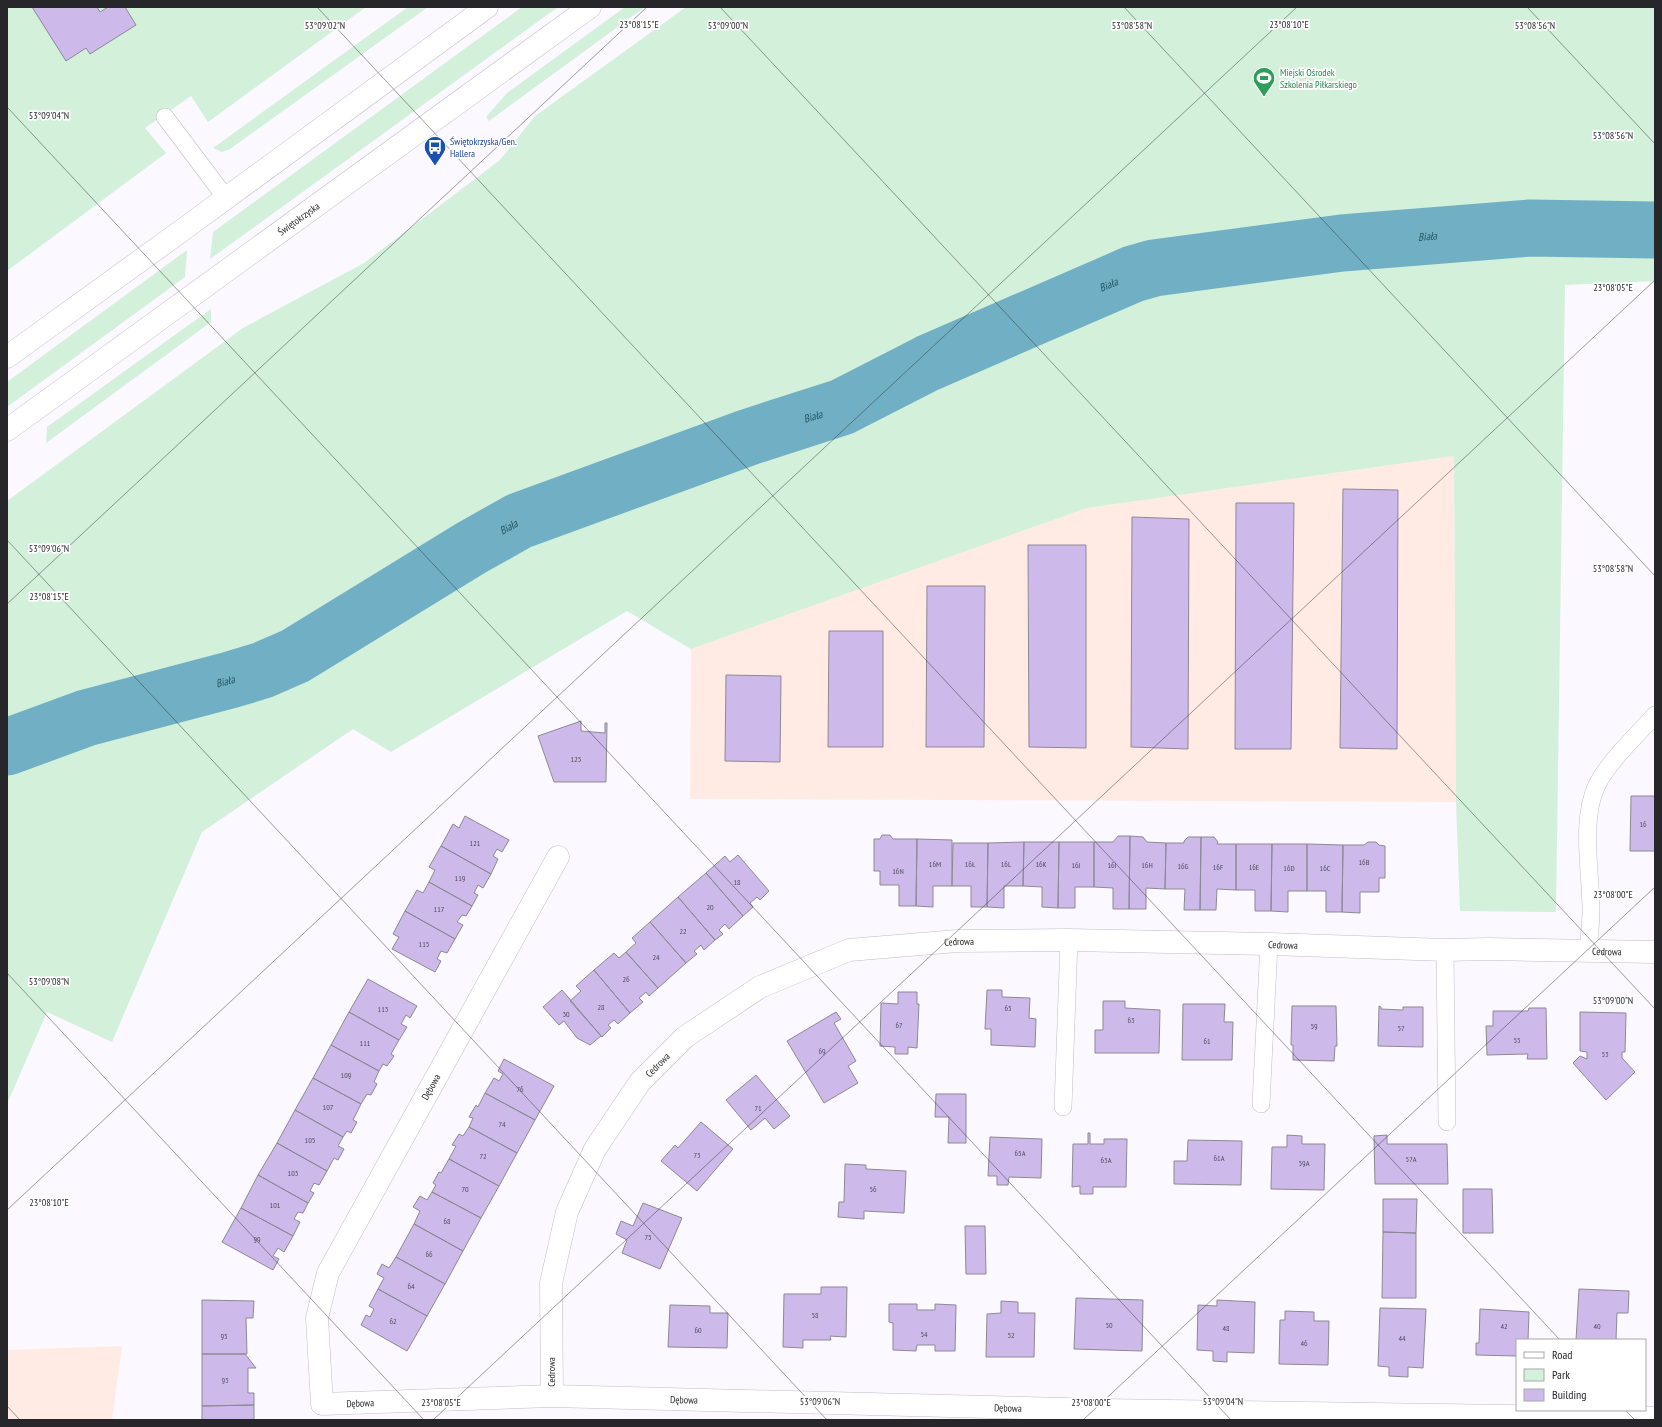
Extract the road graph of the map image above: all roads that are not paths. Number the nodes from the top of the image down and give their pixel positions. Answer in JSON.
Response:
{"nodes":[{"id":1,"x":487,"y":7,"type":"edge"},
{"id":2,"x":590,"y":7,"type":"edge"},
{"id":3,"x":165,"y":117,"type":"dead end"},
{"id":4,"x":226,"y":198,"type":"junction"},
{"id":5,"x":7,"y":357,"type":"edge"},
{"id":6,"x":7,"y":430,"type":"edge"},
{"id":7,"x":1655,"y":714,"type":"edge"},
{"id":8,"x":558,"y":857,"type":"dead end"},
{"id":9,"x":1069,"y":940,"type":"junction"},
{"id":10,"x":1269,"y":944,"type":"junction"},
{"id":11,"x":1444,"y":950,"type":"junction"},
{"id":12,"x":1588,"y":950,"type":"junction"},
{"id":13,"x":1655,"y":952,"type":"edge"},
{"id":14,"x":1261,"y":1104,"type":"dead end"},
{"id":15,"x":1062,"y":1107,"type":"dead end"},
{"id":16,"x":1447,"y":1122,"type":"dead end"},
{"id":17,"x":552,"y":1396,"type":"junction"},
{"id":18,"x":322,"y":1412,"type":"edge"},
{"id":19,"x":1102,"y":1415,"type":"edge"},
{"id":20,"x":1655,"y":1418,"type":"edge"}],
"edges":[{"from":1,"to":4,"type":"street"},
{"from":2,"to":6,"type":"street","name":"Świętokrzyska"},
{"from":3,"to":4,"type":"lane"},
{"from":4,"to":5,"type":"street"},
{"from":7,"to":12,"type":"lane"},
{"from":8,"to":18,"type":"street","name":"Dębowa"},
{"from":9,"to":10,"type":"street","name":"Cedrowa"},
{"from":9,"to":15,"type":"lane"},
{"from":9,"to":17,"type":"street","name":"Cedrowa"},
{"from":10,"to":11,"type":"street","name":"Cedrowa"},
{"from":10,"to":14,"type":"lane"},
{"from":11,"to":12,"type":"street","name":"Cedrowa"},
{"from":11,"to":16,"type":"lane"},
{"from":12,"to":13,"type":"street","name":"Cedrowa"},
{"from":17,"to":18,"type":"street","name":"Dębowa"},
{"from":17,"to":19,"type":"street","name":"Dębowa"},
{"from":19,"to":20,"type":"street","name":"Dębowa"}]}
